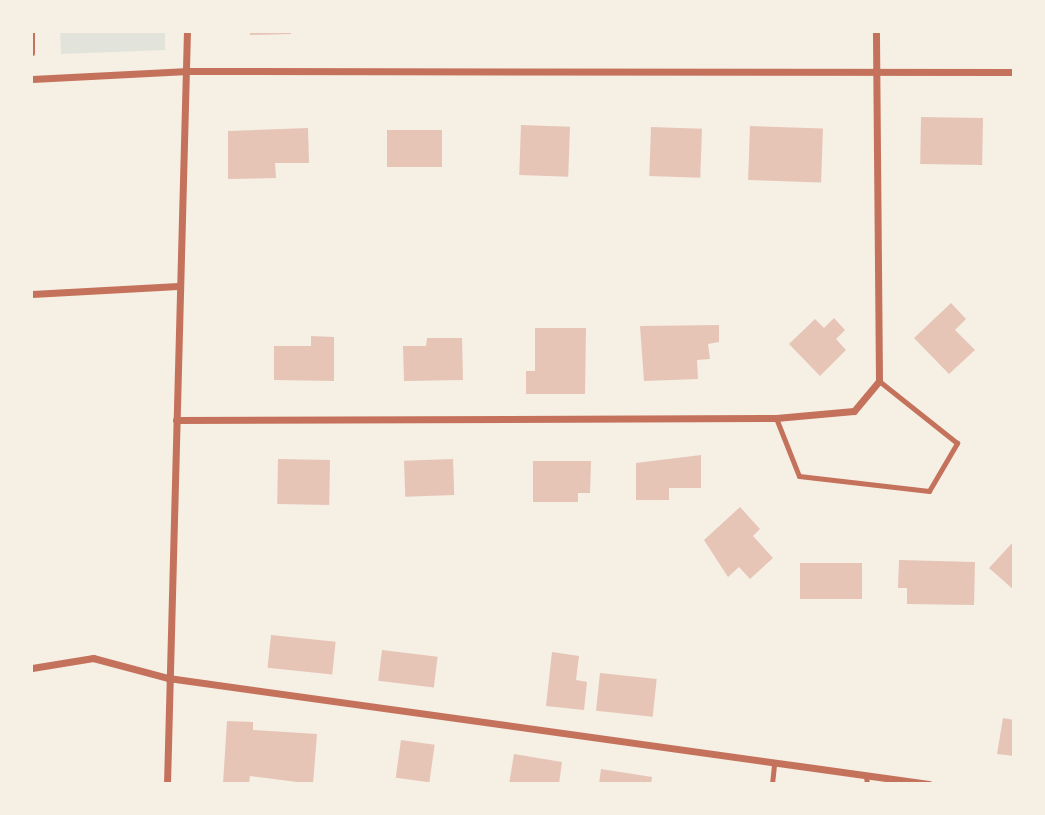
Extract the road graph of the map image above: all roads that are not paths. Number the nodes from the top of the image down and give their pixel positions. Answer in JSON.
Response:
{"nodes":[{"id":1,"x":32,"y":32,"type":"edge"},
{"id":2,"x":187,"y":32,"type":"edge"},
{"id":3,"x":876,"y":32,"type":"edge"},
{"id":4,"x":32,"y":53,"type":"edge"},
{"id":5,"x":188,"y":71,"type":"junction"},
{"id":6,"x":875,"y":71,"type":"junction"},
{"id":7,"x":1013,"y":72,"type":"edge"},
{"id":8,"x":32,"y":79,"type":"edge"},
{"id":9,"x":178,"y":286,"type":"junction"},
{"id":10,"x":32,"y":294,"type":"edge"},
{"id":11,"x":879,"y":382,"type":"junction"},
{"id":12,"x":776,"y":418,"type":"junction"},
{"id":13,"x":176,"y":420,"type":"junction"},
{"id":14,"x":32,"y":668,"type":"edge"},
{"id":15,"x":168,"y":678,"type":"junction"},
{"id":16,"x":774,"y":765,"type":"junction"},
{"id":17,"x":866,"y":780,"type":"edge"},
{"id":18,"x":167,"y":783,"type":"edge"},
{"id":19,"x":772,"y":783,"type":"edge"},
{"id":20,"x":929,"y":783,"type":"edge"}],
"edges":[{"from":1,"to":4,"type":"lane"},
{"from":2,"to":5,"type":"street"},
{"from":3,"to":6,"type":"street"},
{"from":5,"to":6,"type":"street"},
{"from":5,"to":8,"type":"street"},
{"from":5,"to":9,"type":"street"},
{"from":6,"to":7,"type":"street"},
{"from":6,"to":11,"type":"street"},
{"from":9,"to":10,"type":"street"},
{"from":9,"to":13,"type":"street"},
{"from":11,"to":12,"type":"street"},
{"from":11,"to":12,"type":"lane"},
{"from":12,"to":13,"type":"street"},
{"from":13,"to":15,"type":"street"},
{"from":14,"to":15,"type":"street"},
{"from":15,"to":16,"type":"street"},
{"from":15,"to":18,"type":"street"},
{"from":16,"to":17,"type":"street"},
{"from":16,"to":19,"type":"lane"},
{"from":17,"to":20,"type":"street"}]}
